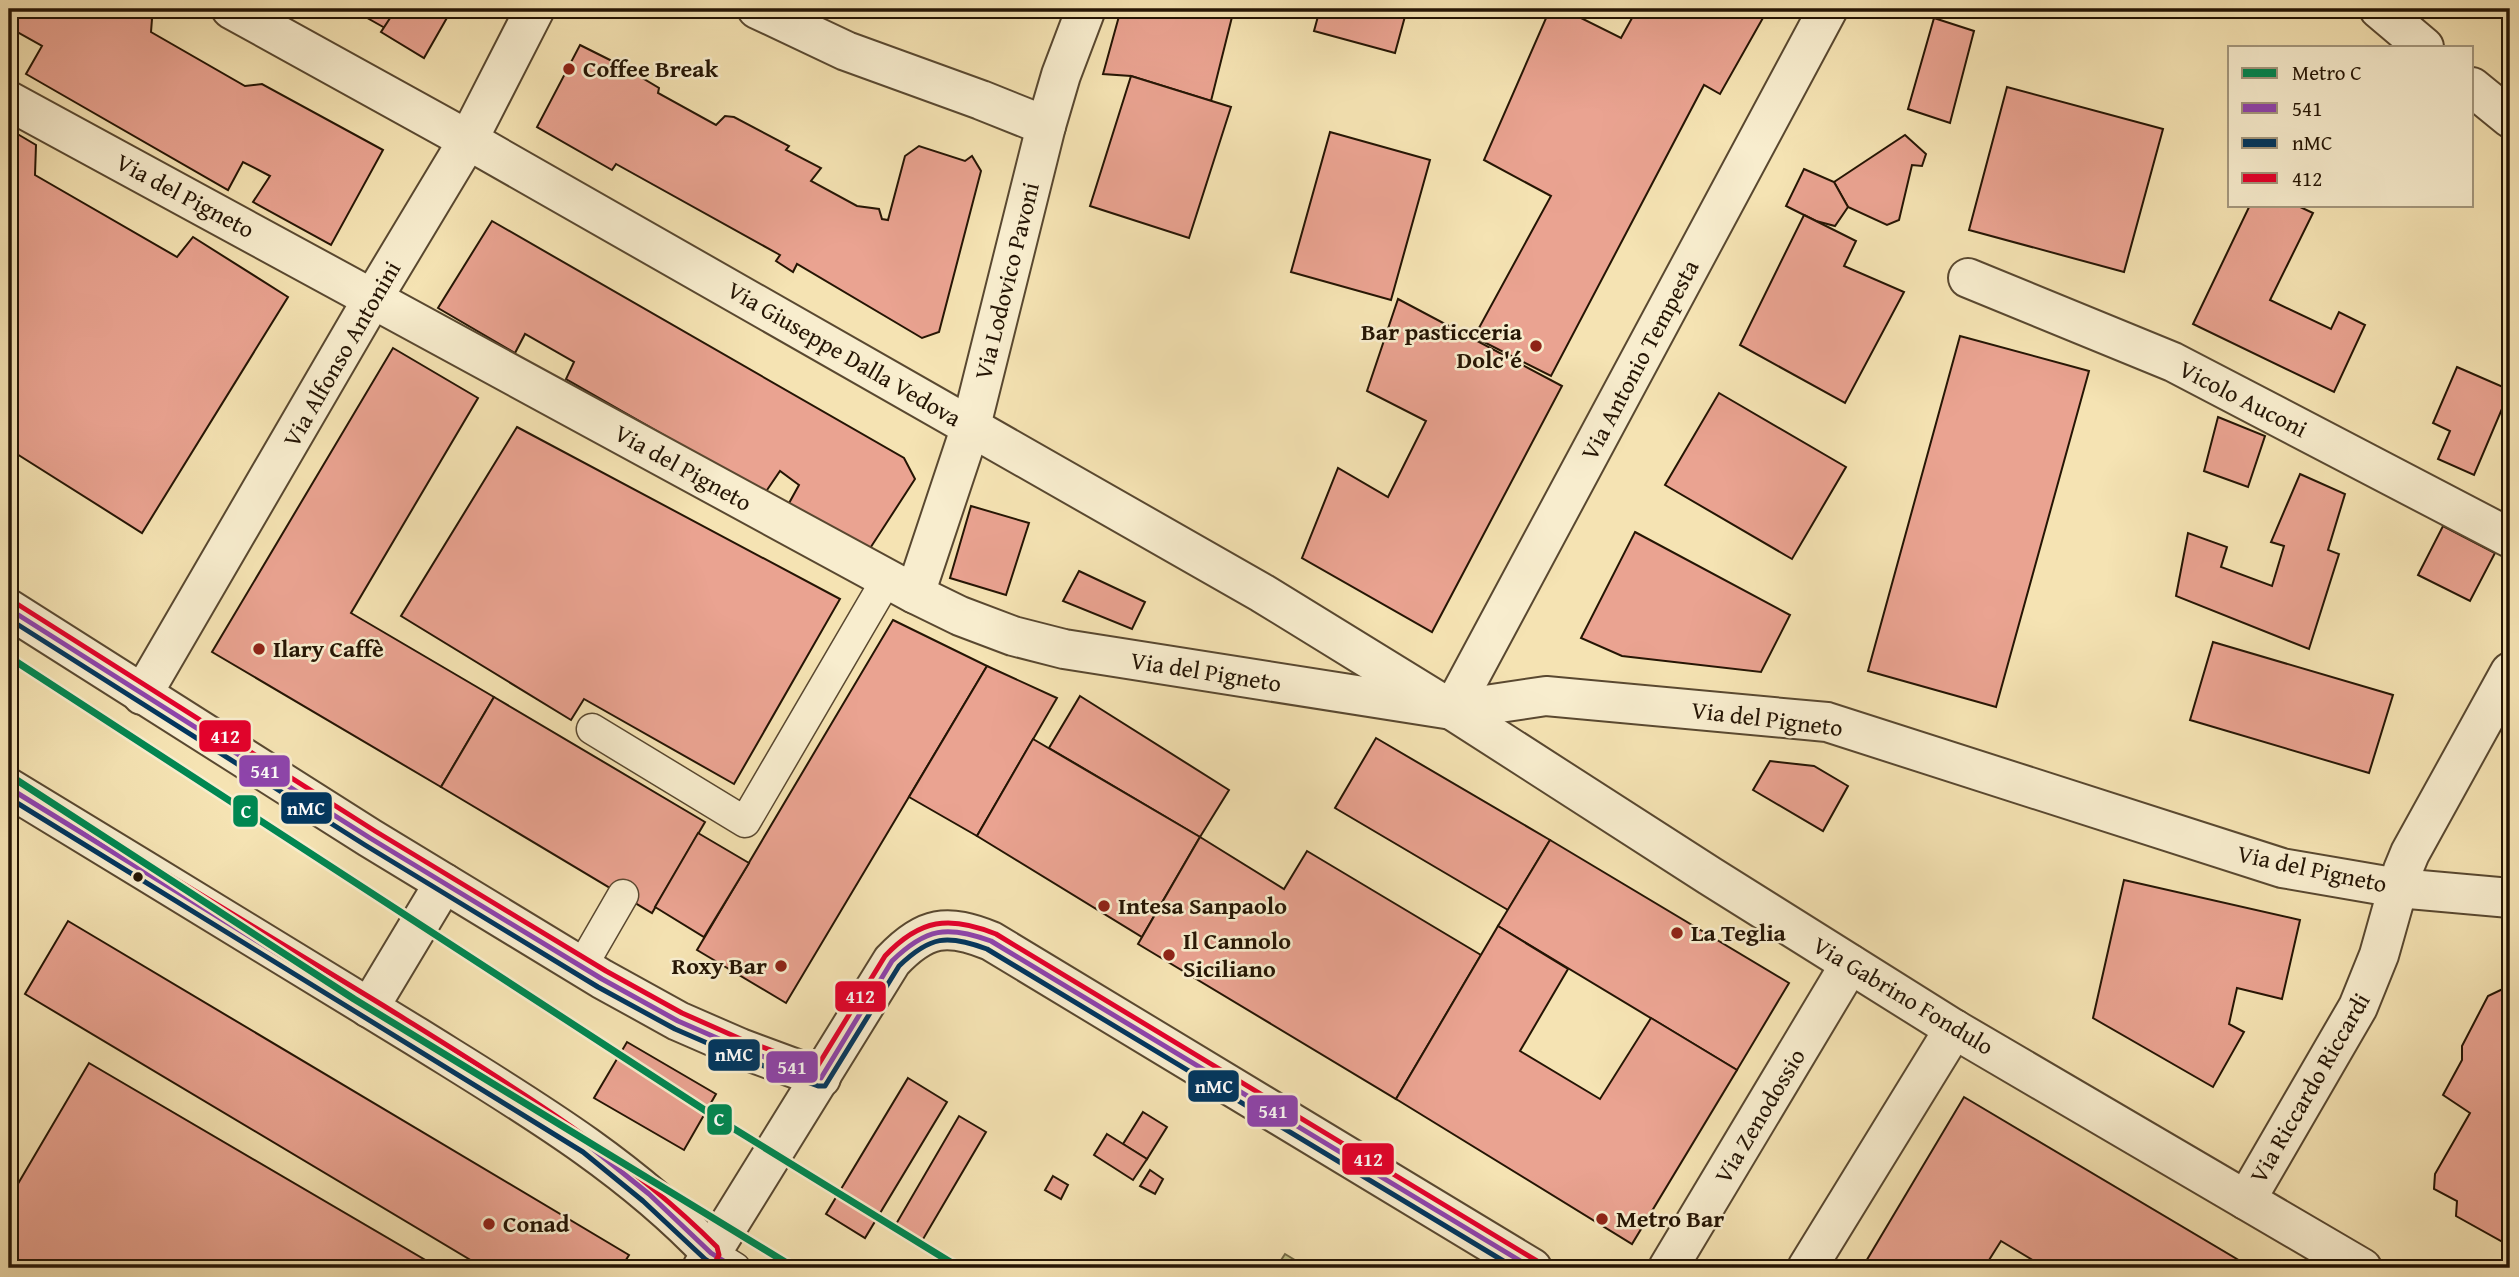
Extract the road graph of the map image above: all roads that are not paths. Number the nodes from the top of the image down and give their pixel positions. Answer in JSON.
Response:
{"nodes":[{"id":1,"x":231,"y":9,"type":"edge"},
{"id":2,"x":535,"y":9,"type":"edge"},
{"id":3,"x":757,"y":9,"type":"edge"},
{"id":4,"x":1086,"y":9,"type":"edge"},
{"id":5,"x":1828,"y":9,"type":"edge"},
{"id":6,"x":2379,"y":9,"type":"edge"},
{"id":7,"x":2423,"y":46,"type":"edge"},
{"id":8,"x":2474,"y":89,"type":"edge"},
{"id":9,"x":9,"y":101,"type":"edge"},
{"id":10,"x":2510,"y":118,"type":"edge"},
{"id":11,"x":1046,"y":126,"type":"junction"},
{"id":12,"x":468,"y":140,"type":"junction"},
{"id":13,"x":1968,"y":278,"type":"dead end"},
{"id":14,"x":373,"y":299,"type":"junction"},
{"id":15,"x":971,"y":426,"type":"junction"},
{"id":16,"x":2510,"y":538,"type":"edge"},
{"id":17,"x":901,"y":586,"type":"junction"},
{"id":18,"x":9,"y":609,"type":"edge"},
{"id":19,"x":2510,"y":672,"type":"edge"},
{"id":20,"x":142,"y":695,"type":"junction"},
{"id":21,"x":1452,"y":710,"type":"junction"},
{"id":22,"x":592,"y":729,"type":"dead end"},
{"id":23,"x":9,"y":788,"type":"edge"},
{"id":24,"x":435,"y":877,"type":"junction"},
{"id":25,"x":2398,"y":888,"type":"junction"},
{"id":26,"x":623,"y":895,"type":"dead end"},
{"id":27,"x":2510,"y":898,"type":"edge"},
{"id":28,"x":1850,"y":964,"type":"junction"},
{"id":29,"x":582,"y":966,"type":"junction"},
{"id":30,"x":360,"y":1002,"type":"junction"},
{"id":31,"x":1954,"y":1029,"type":"junction"},
{"id":32,"x":821,"y":1078,"type":"junction"},
{"id":33,"x":2246,"y":1200,"type":"junction"},
{"id":34,"x":719,"y":1265,"type":"edge"},
{"id":35,"x":1532,"y":1268,"type":"edge"},
{"id":36,"x":1668,"y":1268,"type":"edge"},
{"id":37,"x":1807,"y":1268,"type":"edge"},
{"id":38,"x":2362,"y":1268,"type":"edge"}],
"edges":[{"from":1,"to":12,"type":"street","name":"Via Giuseppe Dalla Vedova"},
{"from":2,"to":12,"type":"street","name":"Via Alfonso Antonini"},
{"from":3,"to":11,"type":"street"},
{"from":4,"to":11,"type":"street","name":"Via Lodovico Pavoni"},
{"from":5,"to":21,"type":"street","name":"Via Antonio Tempesta"},
{"from":6,"to":7,"type":"street"},
{"from":8,"to":10,"type":"street"},
{"from":9,"to":14,"type":"street","name":"Via del Pigneto"},
{"from":11,"to":15,"type":"street","name":"Via Lodovico Pavoni"},
{"from":12,"to":14,"type":"street","name":"Via Alfonso Antonini"},
{"from":12,"to":15,"type":"street","name":"Via Giuseppe Dalla Vedova"},
{"from":13,"to":16,"type":"street","name":"Vicolo Auconi"},
{"from":14,"to":17,"type":"street","name":"Via del Pigneto"},
{"from":14,"to":20,"type":"street","name":"Via Alfonso Antonini"},
{"from":15,"to":17,"type":"street","name":"Via Lodovico Pavoni"},
{"from":15,"to":21,"type":"street","name":"Via Giuseppe Dalla Vedova"},
{"from":17,"to":21,"type":"street","name":"Via del Pigneto"},
{"from":17,"to":22,"type":"lane"},
{"from":18,"to":20,"type":"street"},
{"from":19,"to":25,"type":"street","name":"Via Riccardo Riccardi"},
{"from":20,"to":24,"type":"street"},
{"from":21,"to":25,"type":"street","name":"Via del Pigneto"},
{"from":21,"to":28,"type":"street","name":"Via Gabrino Fondulo"},
{"from":23,"to":30,"type":"street"},
{"from":24,"to":29,"type":"street"},
{"from":24,"to":30,"type":"street"},
{"from":25,"to":27,"type":"street","name":"Via del Pigneto"},
{"from":25,"to":33,"type":"street","name":"Via Riccardo Riccardi"},
{"from":26,"to":29,"type":"lane"},
{"from":28,"to":31,"type":"street","name":"Via Gabrino Fondulo"},
{"from":28,"to":36,"type":"street","name":"Via Zenodossio"},
{"from":29,"to":32,"type":"street"},
{"from":30,"to":34,"type":"street"},
{"from":31,"to":33,"type":"street","name":"Via Gabrino Fondulo"},
{"from":31,"to":37,"type":"street"},
{"from":32,"to":34,"type":"street"},
{"from":32,"to":35,"type":"street"},
{"from":33,"to":38,"type":"street","name":"Via Gabrino Fondulo"}]}
